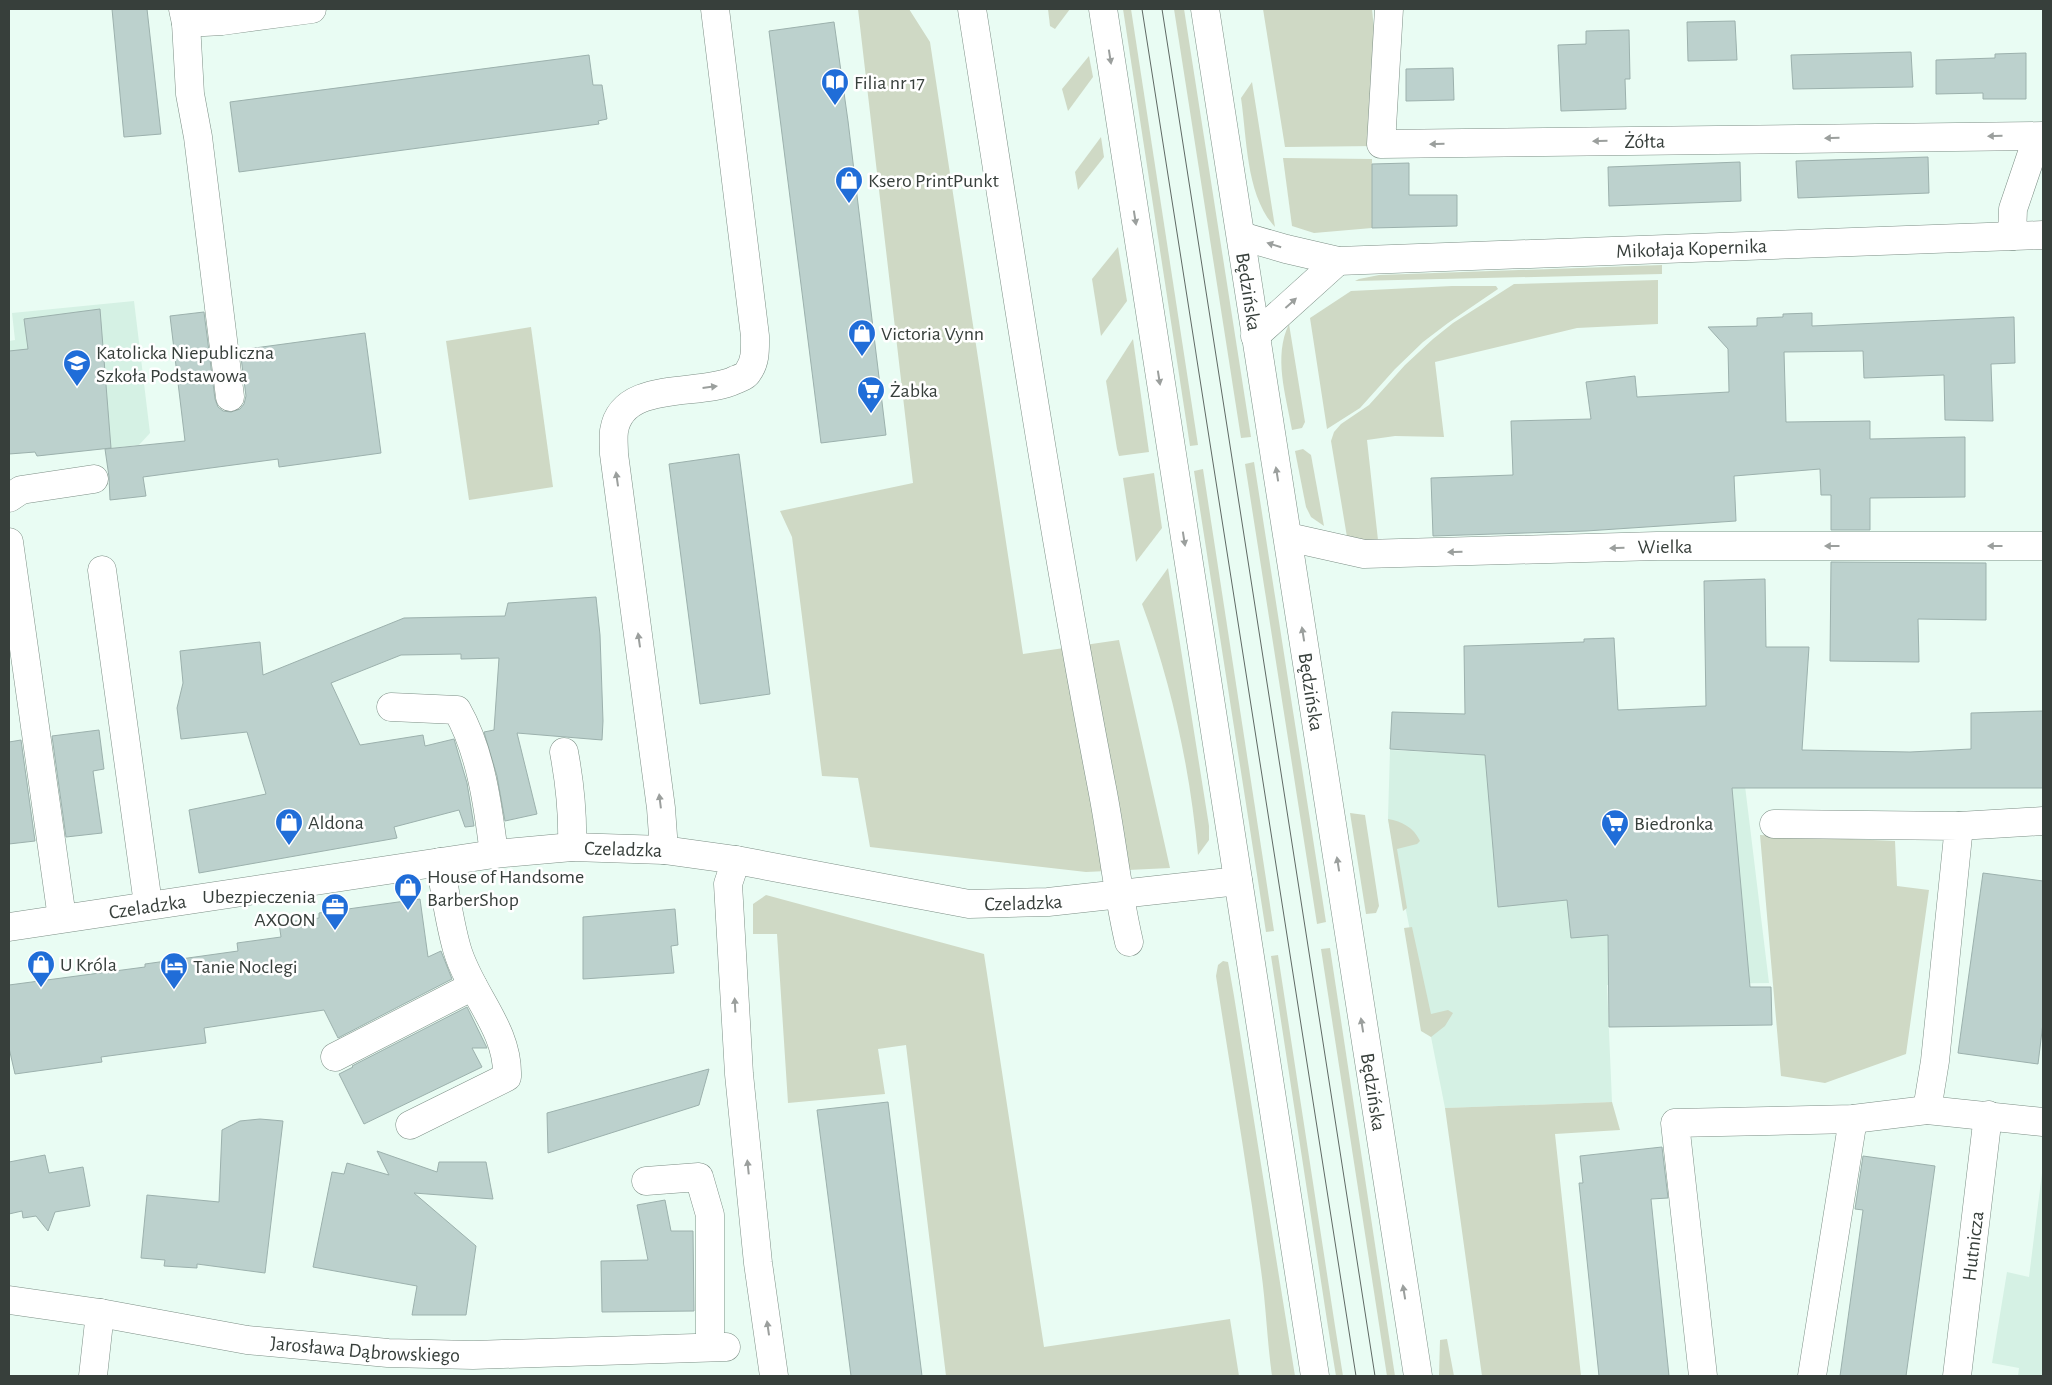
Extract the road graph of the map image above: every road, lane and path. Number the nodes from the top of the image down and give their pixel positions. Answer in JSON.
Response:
{"nodes":[{"id":1,"x":312,"y":9,"type":"edge"},
{"id":2,"x":715,"y":9,"type":"edge"},
{"id":3,"x":972,"y":9,"type":"edge"},
{"id":4,"x":1102,"y":9,"type":"edge"},
{"id":5,"x":1205,"y":9,"type":"edge"},
{"id":6,"x":1389,"y":9,"type":"edge"},
{"id":7,"x":185,"y":16,"type":"edge"},
{"id":8,"x":2043,"y":136,"type":"edge"},
{"id":9,"x":2043,"y":142,"type":"edge"},
{"id":10,"x":2043,"y":235,"type":"edge"},
{"id":11,"x":1241,"y":236,"type":"junction"},
{"id":12,"x":2012,"y":236,"type":"junction"},
{"id":13,"x":1338,"y":261,"type":"junction"},
{"id":14,"x":1255,"y":336,"type":"junction"},
{"id":15,"x":230,"y":397,"type":"dead end"},
{"id":16,"x":94,"y":479,"type":"dead end"},
{"id":17,"x":9,"y":498,"type":"edge"},
{"id":18,"x":1288,"y":537,"type":"junction"},
{"id":19,"x":9,"y":542,"type":"edge"},
{"id":20,"x":2043,"y":546,"type":"edge"},
{"id":21,"x":102,"y":570,"type":"dead end"},
{"id":22,"x":391,"y":707,"type":"dead end"},
{"id":23,"x":564,"y":752,"type":"dead end"},
{"id":24,"x":2043,"y":822,"type":"edge"},
{"id":25,"x":1774,"y":824,"type":"dead end"},
{"id":26,"x":1959,"y":826,"type":"junction"},
{"id":27,"x":572,"y":847,"type":"junction"},
{"id":28,"x":664,"y":850,"type":"junction"},
{"id":29,"x":494,"y":854,"type":"junction"},
{"id":30,"x":736,"y":860,"type":"junction"},
{"id":31,"x":440,"y":862,"type":"junction"},
{"id":32,"x":1238,"y":882,"type":"junction"},
{"id":33,"x":1118,"y":895,"type":"junction"},
{"id":34,"x":148,"y":904,"type":"junction"},
{"id":35,"x":62,"y":918,"type":"junction"},
{"id":36,"x":9,"y":927,"type":"edge"},
{"id":37,"x":1129,"y":942,"type":"dead end"},
{"id":38,"x":474,"y":986,"type":"junction"},
{"id":39,"x":335,"y":1057,"type":"dead end"},
{"id":40,"x":1927,"y":1110,"type":"junction"},
{"id":41,"x":1988,"y":1115,"type":"junction"},
{"id":42,"x":1853,"y":1119,"type":"junction"},
{"id":43,"x":2043,"y":1122,"type":"edge"},
{"id":44,"x":410,"y":1125,"type":"dead end"},
{"id":45,"x":646,"y":1181,"type":"dead end"},
{"id":46,"x":9,"y":1300,"type":"edge"},
{"id":47,"x":100,"y":1313,"type":"junction"},
{"id":48,"x":93,"y":1376,"type":"edge"},
{"id":49,"x":774,"y":1376,"type":"edge"},
{"id":50,"x":1315,"y":1376,"type":"edge"},
{"id":51,"x":1418,"y":1376,"type":"edge"},
{"id":52,"x":1702,"y":1376,"type":"edge"},
{"id":53,"x":1812,"y":1376,"type":"edge"},
{"id":54,"x":1957,"y":1376,"type":"edge"}],
"edges":[{"from":1,"to":7,"type":"street"},
{"from":28,"to":2,"type":"street","one_way":true},
{"from":3,"to":33,"type":"street"},
{"from":4,"to":32,"type":"street","one_way":true},
{"from":5,"to":11,"type":"street","name":"Będzińska"},
{"from":8,"to":6,"type":"street","name":"Żółta","one_way":true},
{"from":7,"to":15,"type":"street"},
{"from":9,"to":12,"type":"street"},
{"from":10,"to":12,"type":"street","name":"Mikołaja Kopernika"},
{"from":13,"to":11,"type":"street","name":"Mikołaja Kopernika","one_way":true},
{"from":11,"to":14,"type":"street","name":"Będzińska"},
{"from":12,"to":13,"type":"street","name":"Mikołaja Kopernika"},
{"from":14,"to":13,"type":"street","one_way":true},
{"from":18,"to":14,"type":"street","name":"Będzińska","one_way":true},
{"from":16,"to":17,"type":"street"},
{"from":20,"to":18,"type":"street","name":"Wielka","one_way":true},
{"from":51,"to":18,"type":"street","name":"Będzińska","one_way":true},
{"from":19,"to":35,"type":"street"},
{"from":21,"to":34,"type":"street"},
{"from":22,"to":29,"type":"street"},
{"from":23,"to":27,"type":"street"},
{"from":24,"to":26,"type":"street"},
{"from":25,"to":26,"type":"street"},
{"from":26,"to":40,"type":"street"},
{"from":27,"to":28,"type":"street","name":"Czeladzka"},
{"from":27,"to":29,"type":"street","name":"Czeladzka"},
{"from":28,"to":30,"type":"street","name":"Czeladzka"},
{"from":29,"to":31,"type":"street","name":"Czeladzka"},
{"from":30,"to":33,"type":"street","name":"Czeladzka"},
{"from":49,"to":30,"type":"street","one_way":true},
{"from":31,"to":34,"type":"street","name":"Czeladzka"},
{"from":31,"to":38,"type":"street"},
{"from":32,"to":33,"type":"street","name":"Czeladzka"},
{"from":32,"to":50,"type":"street"},
{"from":33,"to":37,"type":"street"},
{"from":34,"to":35,"type":"street","name":"Czeladzka"},
{"from":35,"to":36,"type":"street","name":"Czeladzka"},
{"from":38,"to":39,"type":"street"},
{"from":38,"to":44,"type":"street"},
{"from":40,"to":41,"type":"street"},
{"from":40,"to":42,"type":"street"},
{"from":41,"to":43,"type":"street"},
{"from":41,"to":54,"type":"street","name":"Hutnicza"},
{"from":42,"to":52,"type":"street"},
{"from":42,"to":53,"type":"street"},
{"from":45,"to":47,"type":"street","name":"Jarosława Dąbrowskiego"},
{"from":46,"to":47,"type":"street","name":"Jarosława Dąbrowskiego"},
{"from":47,"to":48,"type":"street"}]}
